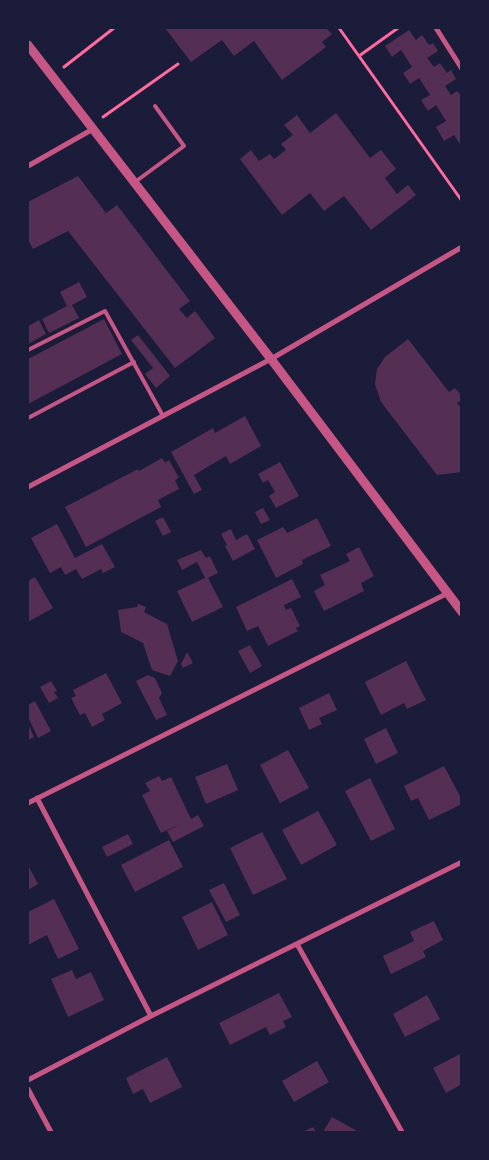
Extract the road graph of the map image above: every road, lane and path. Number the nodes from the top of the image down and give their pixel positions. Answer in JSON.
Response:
{"nodes":[{"id":1,"x":114,"y":28,"type":"edge"},
{"id":2,"x":338,"y":28,"type":"edge"},
{"id":3,"x":398,"y":28,"type":"edge"},
{"id":4,"x":436,"y":28,"type":"edge"},
{"id":5,"x":28,"y":45,"type":"edge"},
{"id":6,"x":359,"y":56,"type":"junction"},
{"id":7,"x":178,"y":64,"type":"dead end"},
{"id":8,"x":462,"y":69,"type":"edge"},
{"id":9,"x":52,"y":77,"type":"junction"},
{"id":10,"x":155,"y":106,"type":"dead end"},
{"id":11,"x":91,"y":128,"type":"junction"},
{"id":12,"x":28,"y":166,"type":"edge"},
{"id":13,"x":134,"y":182,"type":"junction"},
{"id":14,"x":462,"y":202,"type":"edge"},
{"id":15,"x":462,"y":248,"type":"edge"},
{"id":16,"x":28,"y":350,"type":"edge"},
{"id":17,"x":271,"y":359,"type":"junction"},
{"id":18,"x":134,"y":362,"type":"junction"},
{"id":19,"x":163,"y":416,"type":"junction"},
{"id":20,"x":28,"y":418,"type":"edge"},
{"id":21,"x":28,"y":487,"type":"edge"},
{"id":22,"x":448,"y":593,"type":"junction"},
{"id":23,"x":458,"y":601,"type":"edge"},
{"id":24,"x":462,"y":612,"type":"edge"},
{"id":25,"x":37,"y":798,"type":"junction"},
{"id":26,"x":28,"y":803,"type":"edge"},
{"id":27,"x":462,"y":862,"type":"edge"},
{"id":28,"x":297,"y":944,"type":"junction"},
{"id":29,"x":151,"y":1016,"type":"junction"},
{"id":30,"x":28,"y":1080,"type":"edge"},
{"id":31,"x":28,"y":1089,"type":"edge"},
{"id":32,"x":51,"y":1132,"type":"edge"},
{"id":33,"x":402,"y":1132,"type":"edge"}],
"edges":[{"from":1,"to":9,"type":"path"},
{"from":2,"to":6,"type":"path"},
{"from":3,"to":6,"type":"path"},
{"from":4,"to":8,"type":"street"},
{"from":5,"to":9,"type":"street"},
{"from":6,"to":14,"type":"path"},
{"from":7,"to":11,"type":"path"},
{"from":9,"to":11,"type":"street"},
{"from":10,"to":13,"type":"lane"},
{"from":11,"to":12,"type":"street"},
{"from":11,"to":13,"type":"street"},
{"from":13,"to":17,"type":"street"},
{"from":15,"to":17,"type":"street"},
{"from":16,"to":18,"type":"lane"},
{"from":17,"to":19,"type":"street"},
{"from":17,"to":22,"type":"street"},
{"from":18,"to":19,"type":"lane"},
{"from":18,"to":20,"type":"lane"},
{"from":19,"to":21,"type":"street"},
{"from":22,"to":23,"type":"street"},
{"from":22,"to":25,"type":"street"},
{"from":23,"to":24,"type":"street"},
{"from":25,"to":26,"type":"street"},
{"from":25,"to":29,"type":"street"},
{"from":27,"to":28,"type":"street"},
{"from":28,"to":29,"type":"street"},
{"from":28,"to":33,"type":"street"},
{"from":29,"to":30,"type":"street"},
{"from":31,"to":32,"type":"street"}]}
